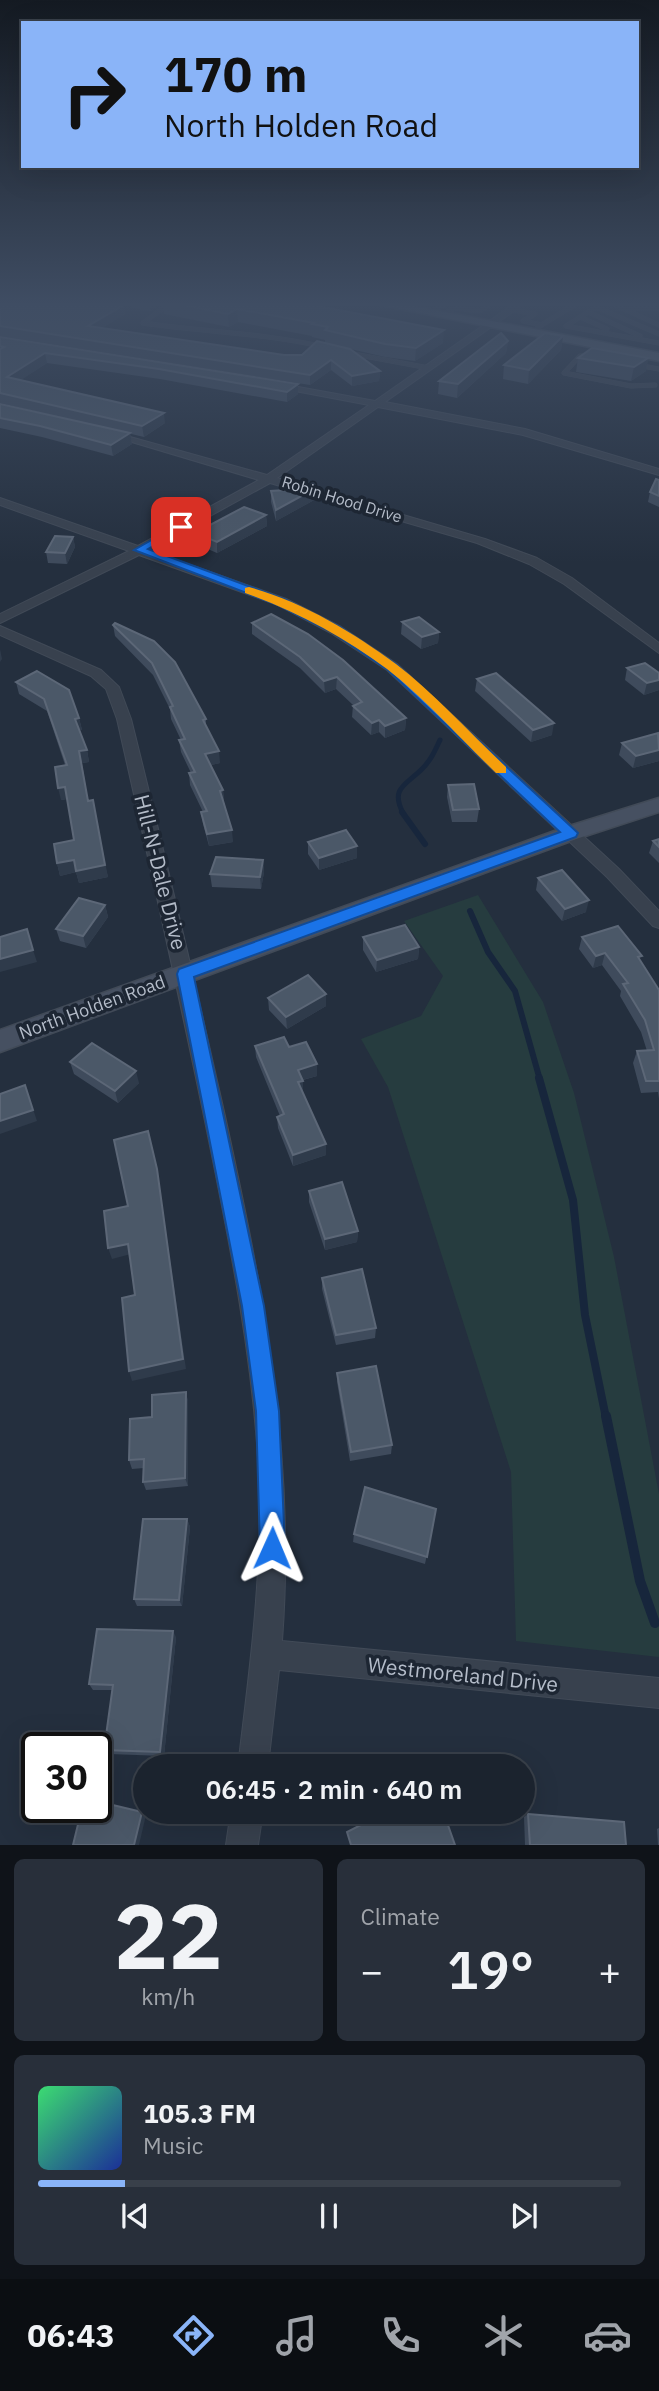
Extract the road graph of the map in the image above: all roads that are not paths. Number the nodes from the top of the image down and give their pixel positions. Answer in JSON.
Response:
{"nodes":[{"id":1,"x":310,"y":390,"type":"edge"},
{"id":2,"x":397,"y":390,"type":"edge"},
{"id":3,"x":380,"y":402,"type":"junction"},
{"id":4,"x":99,"y":430,"type":"edge"},
{"id":5,"x":659,"y":472,"type":"edge"},
{"id":6,"x":270,"y":478,"type":"junction"},
{"id":7,"x":0,"y":501,"type":"edge"},
{"id":8,"x":140,"y":550,"type":"junction"},
{"id":9,"x":0,"y":619,"type":"edge"},
{"id":10,"x":0,"y":630,"type":"edge"},
{"id":11,"x":659,"y":649,"type":"edge"},
{"id":12,"x":659,"y":805,"type":"edge"},
{"id":13,"x":571,"y":833,"type":"junction"},
{"id":14,"x":659,"y":922,"type":"edge"},
{"id":15,"x":185,"y":974,"type":"junction"},
{"id":16,"x":0,"y":1041,"type":"edge"},
{"id":17,"x":267,"y":1654,"type":"junction"},
{"id":18,"x":659,"y":1693,"type":"edge"},
{"id":19,"x":254,"y":1754,"type":"edge"},
{"id":20,"x":245,"y":1824,"type":"edge"},
{"id":21,"x":242,"y":1845,"type":"edge"}],
"edges":[{"from":1,"to":3,"type":"street"},
{"from":2,"to":3,"type":"street"},
{"from":3,"to":5,"type":"street"},
{"from":3,"to":6,"type":"street"},
{"from":4,"to":6,"type":"street","name":"Robin Hood Drive"},
{"from":6,"to":8,"type":"street"},
{"from":6,"to":11,"type":"street","name":"Robin Hood Drive"},
{"from":7,"to":8,"type":"street"},
{"from":8,"to":9,"type":"street"},
{"from":8,"to":13,"type":"street"},
{"from":10,"to":15,"type":"street","name":"Hill-N-Dale Drive"},
{"from":12,"to":13,"type":"main road","name":"North Holden Road"},
{"from":13,"to":14,"type":"street"},
{"from":13,"to":15,"type":"main road","name":"North Holden Road"},
{"from":15,"to":16,"type":"main road","name":"North Holden Road"},
{"from":15,"to":17,"type":"street","name":"Hill-N-Dale Drive"},
{"from":17,"to":18,"type":"street","name":"Westmoreland Drive"},
{"from":17,"to":19,"type":"street","name":"Hill-N-Dale Drive"},
{"from":20,"to":21,"type":"street"}]}
